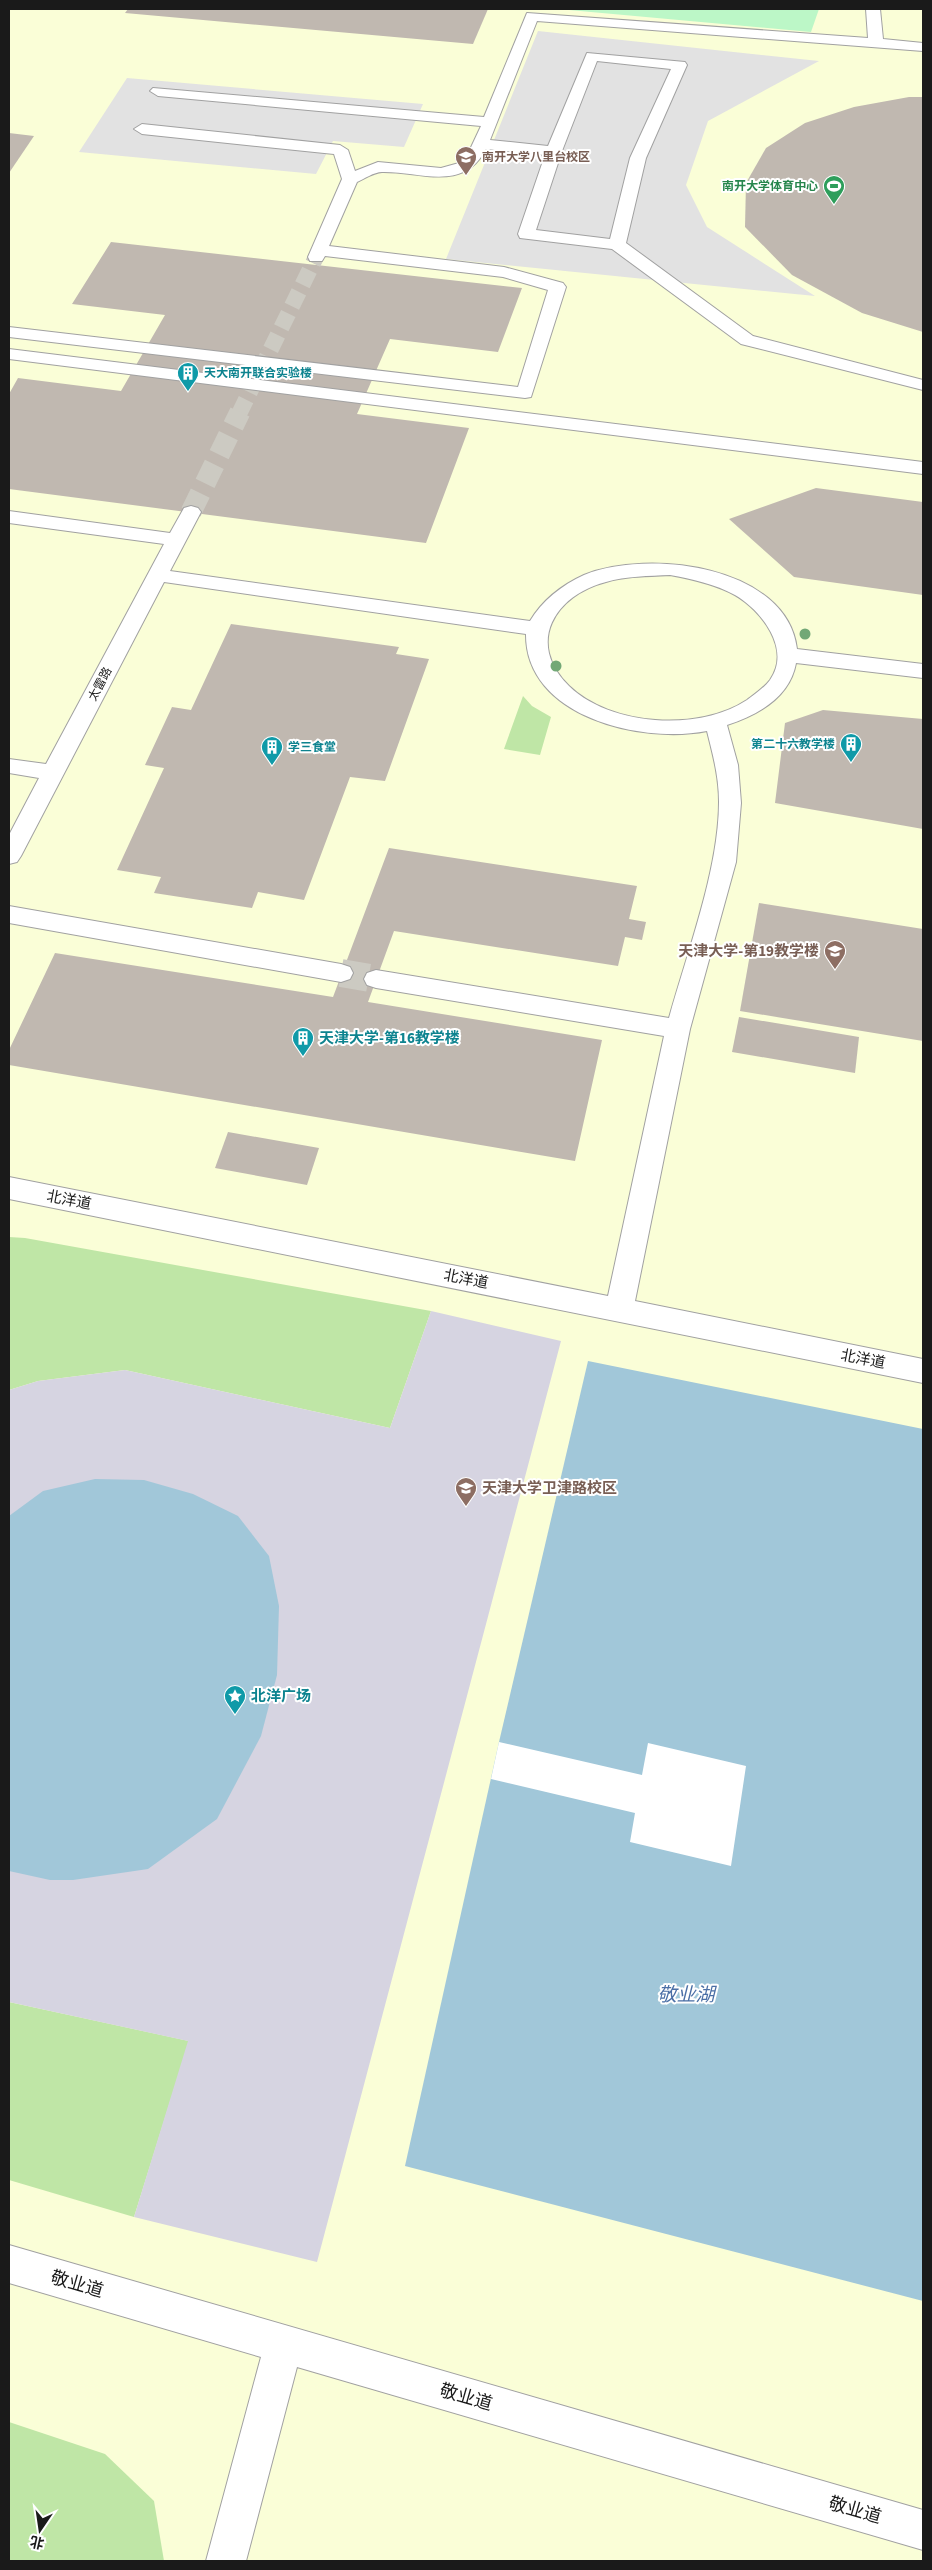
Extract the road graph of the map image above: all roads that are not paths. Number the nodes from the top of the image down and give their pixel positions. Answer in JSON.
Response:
{"nodes":[{"id":1,"x":873,"y":9,"type":"edge"},
{"id":2,"x":532,"y":12,"type":"edge"},
{"id":3,"x":876,"y":43,"type":"junction"},
{"id":4,"x":923,"y":47,"type":"edge"},
{"id":5,"x":158,"y":90,"type":"dead end"},
{"id":6,"x":489,"y":122,"type":"junction"},
{"id":7,"x":142,"y":129,"type":"dead end"},
{"id":8,"x":481,"y":144,"type":"junction"},
{"id":9,"x":554,"y":151,"type":"junction"},
{"id":10,"x":350,"y":179,"type":"junction"},
{"id":11,"x":618,"y":245,"type":"junction"},
{"id":12,"x":9,"y":332,"type":"edge"},
{"id":13,"x":9,"y":354,"type":"edge"},
{"id":14,"x":923,"y":385,"type":"edge"},
{"id":15,"x":923,"y":468,"type":"edge"},
{"id":16,"x":191,"y":512,"type":"tunnel mouth"},
{"id":17,"x":9,"y":517,"type":"edge"},
{"id":18,"x":176,"y":540,"type":"junction"},
{"id":19,"x":158,"y":574,"type":"junction"},
{"id":20,"x":537,"y":629,"type":"junction"},
{"id":21,"x":788,"y":655,"type":"junction"},
{"id":22,"x":923,"y":671,"type":"edge"},
{"id":23,"x":715,"y":722,"type":"junction"},
{"id":24,"x":9,"y":766,"type":"edge"},
{"id":25,"x":53,"y":772,"type":"junction"},
{"id":26,"x":9,"y":856,"type":"edge"},
{"id":27,"x":9,"y":914,"type":"edge"},
{"id":28,"x":342,"y":974,"type":"tunnel mouth"},
{"id":29,"x":376,"y":979,"type":"tunnel mouth"},
{"id":30,"x":678,"y":1029,"type":"junction"},
{"id":31,"x":9,"y":1188,"type":"edge"},
{"id":32,"x":619,"y":1310,"type":"junction"},
{"id":33,"x":923,"y":1371,"type":"edge"},
{"id":34,"x":9,"y":2264,"type":"edge"},
{"id":35,"x":284,"y":2344,"type":"junction"},
{"id":36,"x":923,"y":2530,"type":"edge"},
{"id":37,"x":226,"y":2561,"type":"edge"}],
"edges":[{"from":1,"to":3,"type":"street"},
{"from":2,"to":3,"type":"street"},
{"from":2,"to":6,"type":"street"},
{"from":3,"to":4,"type":"street"},
{"from":5,"to":6,"type":"street"},
{"from":6,"to":8,"type":"street"},
{"from":7,"to":10,"type":"street"},
{"from":8,"to":9,"type":"street"},
{"from":8,"to":10,"type":"street"},
{"from":9,"to":11,"type":"street"},
{"from":9,"to":11,"type":"street"},
{"from":10,"to":12,"type":"street"},
{"from":11,"to":14,"type":"street"},
{"from":13,"to":15,"type":"street"},
{"from":16,"to":18,"type":"street","name":"太雷路"},
{"from":17,"to":18,"type":"street"},
{"from":18,"to":19,"type":"street","name":"太雷路"},
{"from":19,"to":20,"type":"street"},
{"from":19,"to":25,"type":"street","name":"太雷路"},
{"from":20,"to":21,"type":"street"},
{"from":20,"to":23,"type":"street"},
{"from":21,"to":22,"type":"street"},
{"from":21,"to":23,"type":"street"},
{"from":23,"to":30,"type":"street"},
{"from":24,"to":25,"type":"street"},
{"from":25,"to":26,"type":"street","name":"太雷路"},
{"from":27,"to":28,"type":"street"},
{"from":29,"to":30,"type":"street"},
{"from":30,"to":32,"type":"street"},
{"from":31,"to":32,"type":"street","name":"北洋道"},
{"from":32,"to":33,"type":"street","name":"北洋道"},
{"from":34,"to":35,"type":"street","name":"敬业道"},
{"from":35,"to":36,"type":"street","name":"敬业道"},
{"from":35,"to":37,"type":"street"}]}
